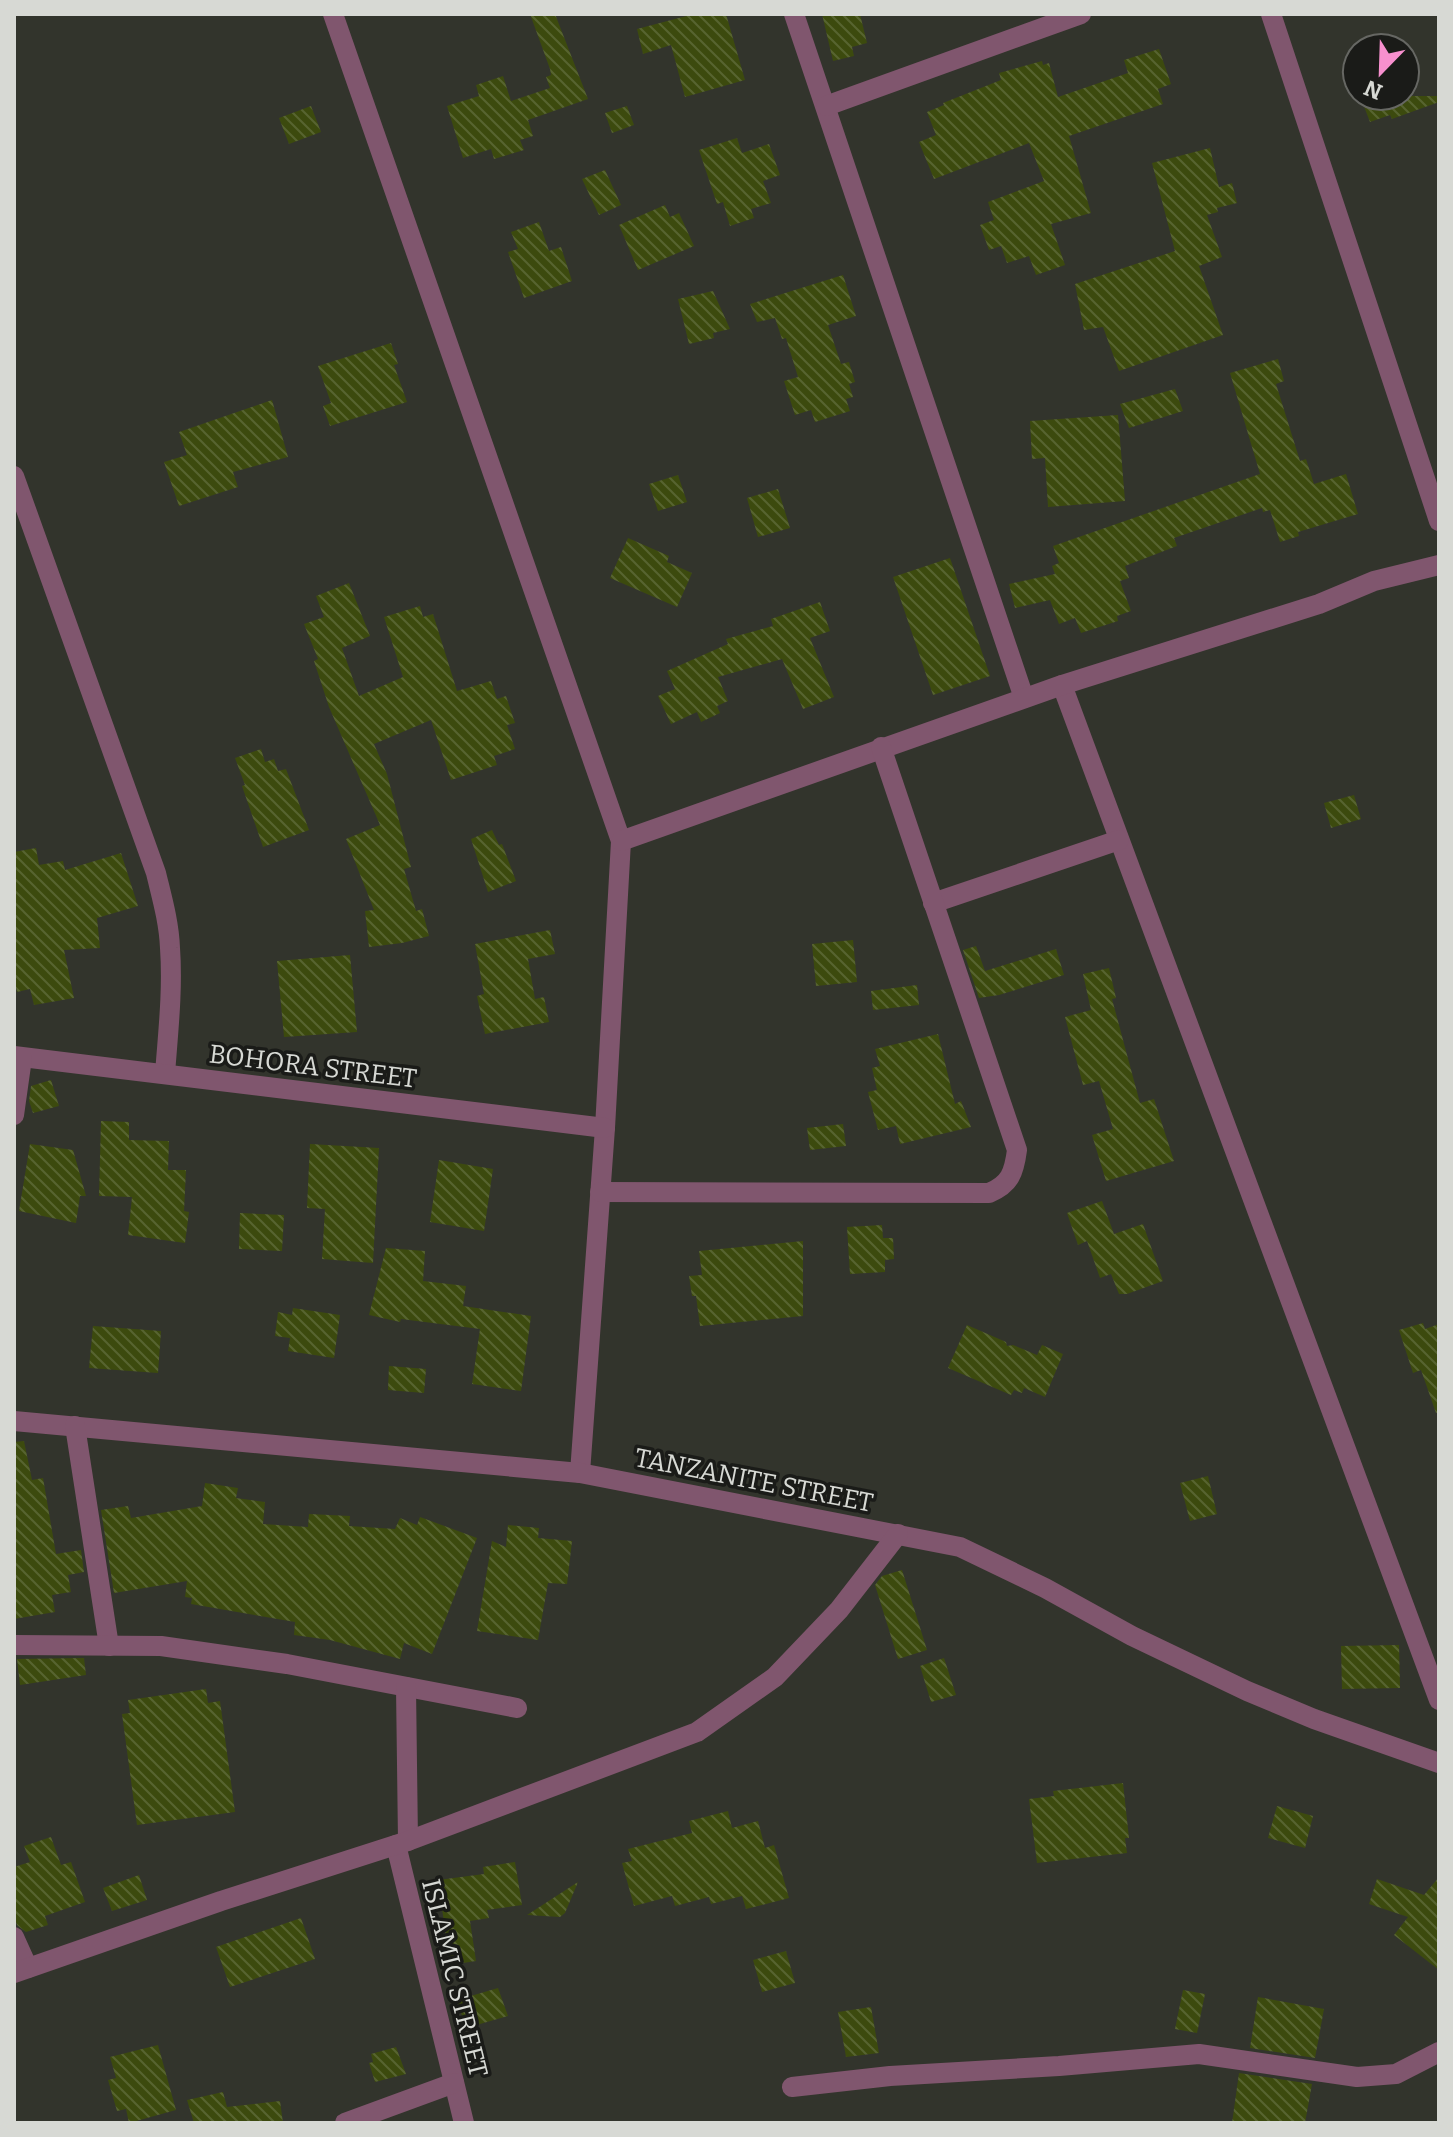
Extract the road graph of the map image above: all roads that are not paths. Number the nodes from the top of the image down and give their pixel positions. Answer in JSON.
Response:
{"nodes":[{"id":1,"x":333,"y":14,"type":"edge"},
{"id":2,"x":794,"y":14,"type":"edge"},
{"id":3,"x":1081,"y":14,"type":"edge"},
{"id":4,"x":1271,"y":14,"type":"edge"},
{"id":5,"x":826,"y":106,"type":"junction"},
{"id":6,"x":14,"y":476,"type":"edge"},
{"id":7,"x":1439,"y":521,"type":"edge"},
{"id":8,"x":1439,"y":565,"type":"edge"},
{"id":9,"x":1062,"y":685,"type":"junction"},
{"id":10,"x":1024,"y":698,"type":"junction"},
{"id":11,"x":881,"y":747,"type":"junction"},
{"id":12,"x":1119,"y":840,"type":"junction"},
{"id":13,"x":621,"y":841,"type":"junction"},
{"id":14,"x":933,"y":903,"type":"junction"},
{"id":15,"x":18,"y":1057,"type":"edge"},
{"id":16,"x":165,"y":1074,"type":"junction"},
{"id":17,"x":14,"y":1115,"type":"edge"},
{"id":18,"x":605,"y":1128,"type":"junction"},
{"id":19,"x":600,"y":1192,"type":"junction"},
{"id":20,"x":14,"y":1421,"type":"edge"},
{"id":21,"x":75,"y":1426,"type":"junction"},
{"id":22,"x":580,"y":1473,"type":"junction"},
{"id":23,"x":898,"y":1534,"type":"junction"},
{"id":24,"x":14,"y":1645,"type":"edge"},
{"id":25,"x":109,"y":1646,"type":"junction"},
{"id":26,"x":406,"y":1687,"type":"junction"},
{"id":27,"x":1439,"y":1700,"type":"edge"},
{"id":28,"x":517,"y":1708,"type":"dead end"},
{"id":29,"x":1439,"y":1763,"type":"edge"},
{"id":30,"x":402,"y":1843,"type":"junction"},
{"id":31,"x":14,"y":1937,"type":"edge"},
{"id":32,"x":21,"y":1970,"type":"edge"},
{"id":33,"x":1439,"y":2052,"type":"edge"},
{"id":34,"x":454,"y":2083,"type":"junction"},
{"id":35,"x":792,"y":2087,"type":"dead end"},
{"id":36,"x":345,"y":2123,"type":"edge"},
{"id":37,"x":464,"y":2123,"type":"edge"}],
"edges":[{"from":1,"to":13,"type":"street"},
{"from":2,"to":5,"type":"street"},
{"from":3,"to":5,"type":"street"},
{"from":4,"to":7,"type":"street"},
{"from":5,"to":10,"type":"street"},
{"from":6,"to":16,"type":"street"},
{"from":8,"to":9,"type":"street"},
{"from":9,"to":10,"type":"street"},
{"from":9,"to":12,"type":"street"},
{"from":10,"to":11,"type":"street"},
{"from":11,"to":13,"type":"street"},
{"from":11,"to":14,"type":"street"},
{"from":12,"to":14,"type":"street"},
{"from":12,"to":27,"type":"street"},
{"from":13,"to":18,"type":"street"},
{"from":14,"to":19,"type":"street"},
{"from":15,"to":16,"type":"street","name":"BOHORA STREET"},
{"from":15,"to":17,"type":"street"},
{"from":16,"to":18,"type":"street","name":"BOHORA STREET"},
{"from":18,"to":19,"type":"street"},
{"from":19,"to":22,"type":"street"},
{"from":20,"to":21,"type":"street","name":"TANZANITE STREET"},
{"from":21,"to":22,"type":"street","name":"TANZANITE STREET"},
{"from":21,"to":25,"type":"street"},
{"from":22,"to":23,"type":"street","name":"TANZANITE STREET"},
{"from":23,"to":29,"type":"street","name":"TANZANITE STREET"},
{"from":23,"to":30,"type":"street"},
{"from":24,"to":25,"type":"street"},
{"from":25,"to":26,"type":"street"},
{"from":26,"to":28,"type":"street"},
{"from":26,"to":30,"type":"street","name":"ISLAMIC STREET"},
{"from":30,"to":32,"type":"street"},
{"from":30,"to":34,"type":"street","name":"ISLAMIC STREET"},
{"from":31,"to":32,"type":"street"},
{"from":33,"to":35,"type":"street"},
{"from":34,"to":36,"type":"street"},
{"from":34,"to":37,"type":"street","name":"ISLAMIC STREET"}]}
